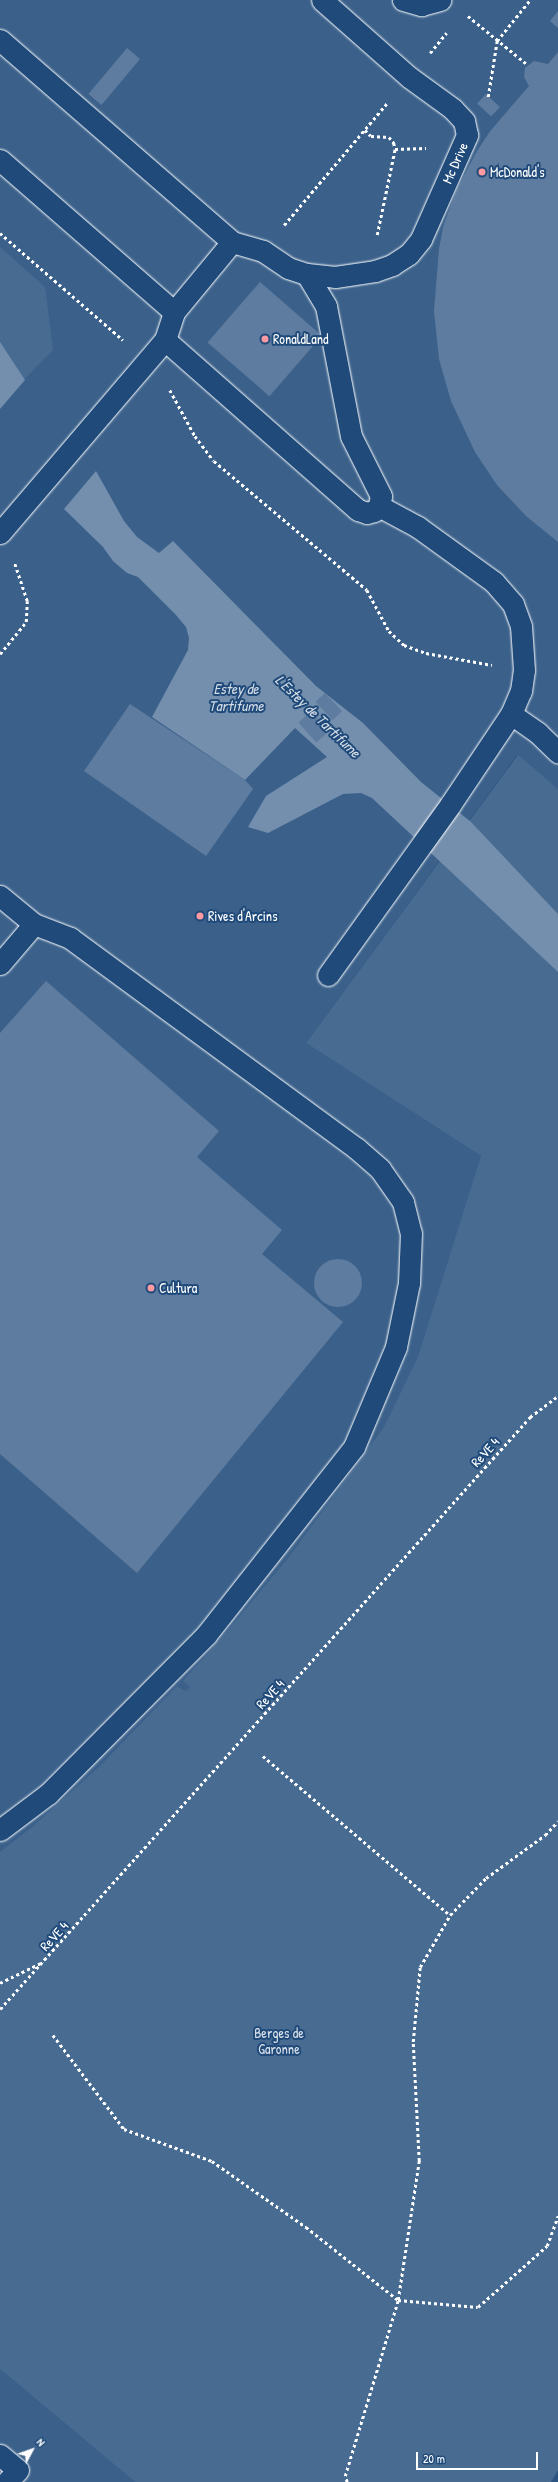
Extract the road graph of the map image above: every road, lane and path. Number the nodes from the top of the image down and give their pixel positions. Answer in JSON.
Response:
{"nodes":[{"id":1,"x":322,"y":0,"type":"edge"},
{"id":2,"x":403,"y":0,"type":"edge"},
{"id":3,"x":440,"y":0,"type":"edge"},
{"id":4,"x":530,"y":0,"type":"edge"},
{"id":5,"x":464,"y":12,"type":"dead end"},
{"id":6,"x":0,"y":40,"type":"edge"},
{"id":7,"x":497,"y":41,"type":"junction"},
{"id":8,"x":528,"y":65,"type":"dead end"},
{"id":9,"x":0,"y":160,"type":"edge"},
{"id":10,"x":0,"y":233,"type":"edge"},
{"id":11,"x":232,"y":242,"type":"junction"},
{"id":12,"x":307,"y":274,"type":"junction"},
{"id":13,"x":174,"y":312,"type":"junction"},
{"id":14,"x":164,"y":340,"type":"junction"},
{"id":15,"x":147,"y":361,"type":"junction"},
{"id":16,"x":379,"y":506,"type":"junction"},
{"id":17,"x":2,"y":526,"type":"edge"},
{"id":18,"x":12,"y":555,"type":"dead end"},
{"id":19,"x":0,"y":654,"type":"edge"},
{"id":20,"x":524,"y":670,"type":"junction"},
{"id":21,"x":510,"y":714,"type":"junction"},
{"id":22,"x":558,"y":752,"type":"edge"},
{"id":23,"x":0,"y":896,"type":"edge"},
{"id":24,"x":34,"y":924,"type":"junction"},
{"id":25,"x":0,"y":964,"type":"edge"},
{"id":26,"x":328,"y":975,"type":"dead end"},
{"id":27,"x":558,"y":1396,"type":"edge"},
{"id":28,"x":263,"y":1756,"type":"dead end"},
{"id":29,"x":558,"y":1821,"type":"edge"},
{"id":30,"x":0,"y":1830,"type":"edge"},
{"id":31,"x":450,"y":1915,"type":"junction"},
{"id":32,"x":45,"y":1960,"type":"junction"},
{"id":33,"x":0,"y":1983,"type":"edge"},
{"id":34,"x":0,"y":2009,"type":"edge"},
{"id":35,"x":53,"y":2035,"type":"dead end"},
{"id":36,"x":558,"y":2216,"type":"edge"},
{"id":37,"x":398,"y":2300,"type":"junction"},
{"id":38,"x":0,"y":2455,"type":"edge"},
{"id":39,"x":7,"y":2482,"type":"edge"},
{"id":40,"x":347,"y":2482,"type":"edge"}],
"edges":[{"from":1,"to":12,"type":"lane","name":"Mc Drive"},
{"from":2,"to":3,"type":"lane"},
{"from":4,"to":7,"type":"path"},
{"from":5,"to":7,"type":"path"},
{"from":6,"to":11,"type":"lane"},
{"from":7,"to":8,"type":"path"},
{"from":9,"to":13,"type":"lane"},
{"from":10,"to":15,"type":"path"},
{"from":11,"to":12,"type":"lane","name":"Mc Drive"},
{"from":11,"to":13,"type":"lane"},
{"from":12,"to":16,"type":"lane"},
{"from":13,"to":14,"type":"lane"},
{"from":14,"to":15,"type":"lane"},
{"from":14,"to":16,"type":"lane"},
{"from":15,"to":17,"type":"lane"},
{"from":15,"to":20,"type":"path"},
{"from":16,"to":20,"type":"lane"},
{"from":18,"to":19,"type":"path"},
{"from":20,"to":21,"type":"lane"},
{"from":21,"to":22,"type":"lane"},
{"from":21,"to":26,"type":"lane"},
{"from":23,"to":24,"type":"lane"},
{"from":24,"to":25,"type":"lane"},
{"from":24,"to":30,"type":"lane"},
{"from":27,"to":32,"type":"path","name":"ReVE 4"},
{"from":28,"to":31,"type":"path"},
{"from":29,"to":31,"type":"path"},
{"from":31,"to":37,"type":"path"},
{"from":32,"to":33,"type":"path"},
{"from":32,"to":34,"type":"path","name":"ReVE 4"},
{"from":35,"to":37,"type":"path"},
{"from":36,"to":37,"type":"path"},
{"from":37,"to":40,"type":"path"},
{"from":38,"to":39,"type":"lane"}]}
